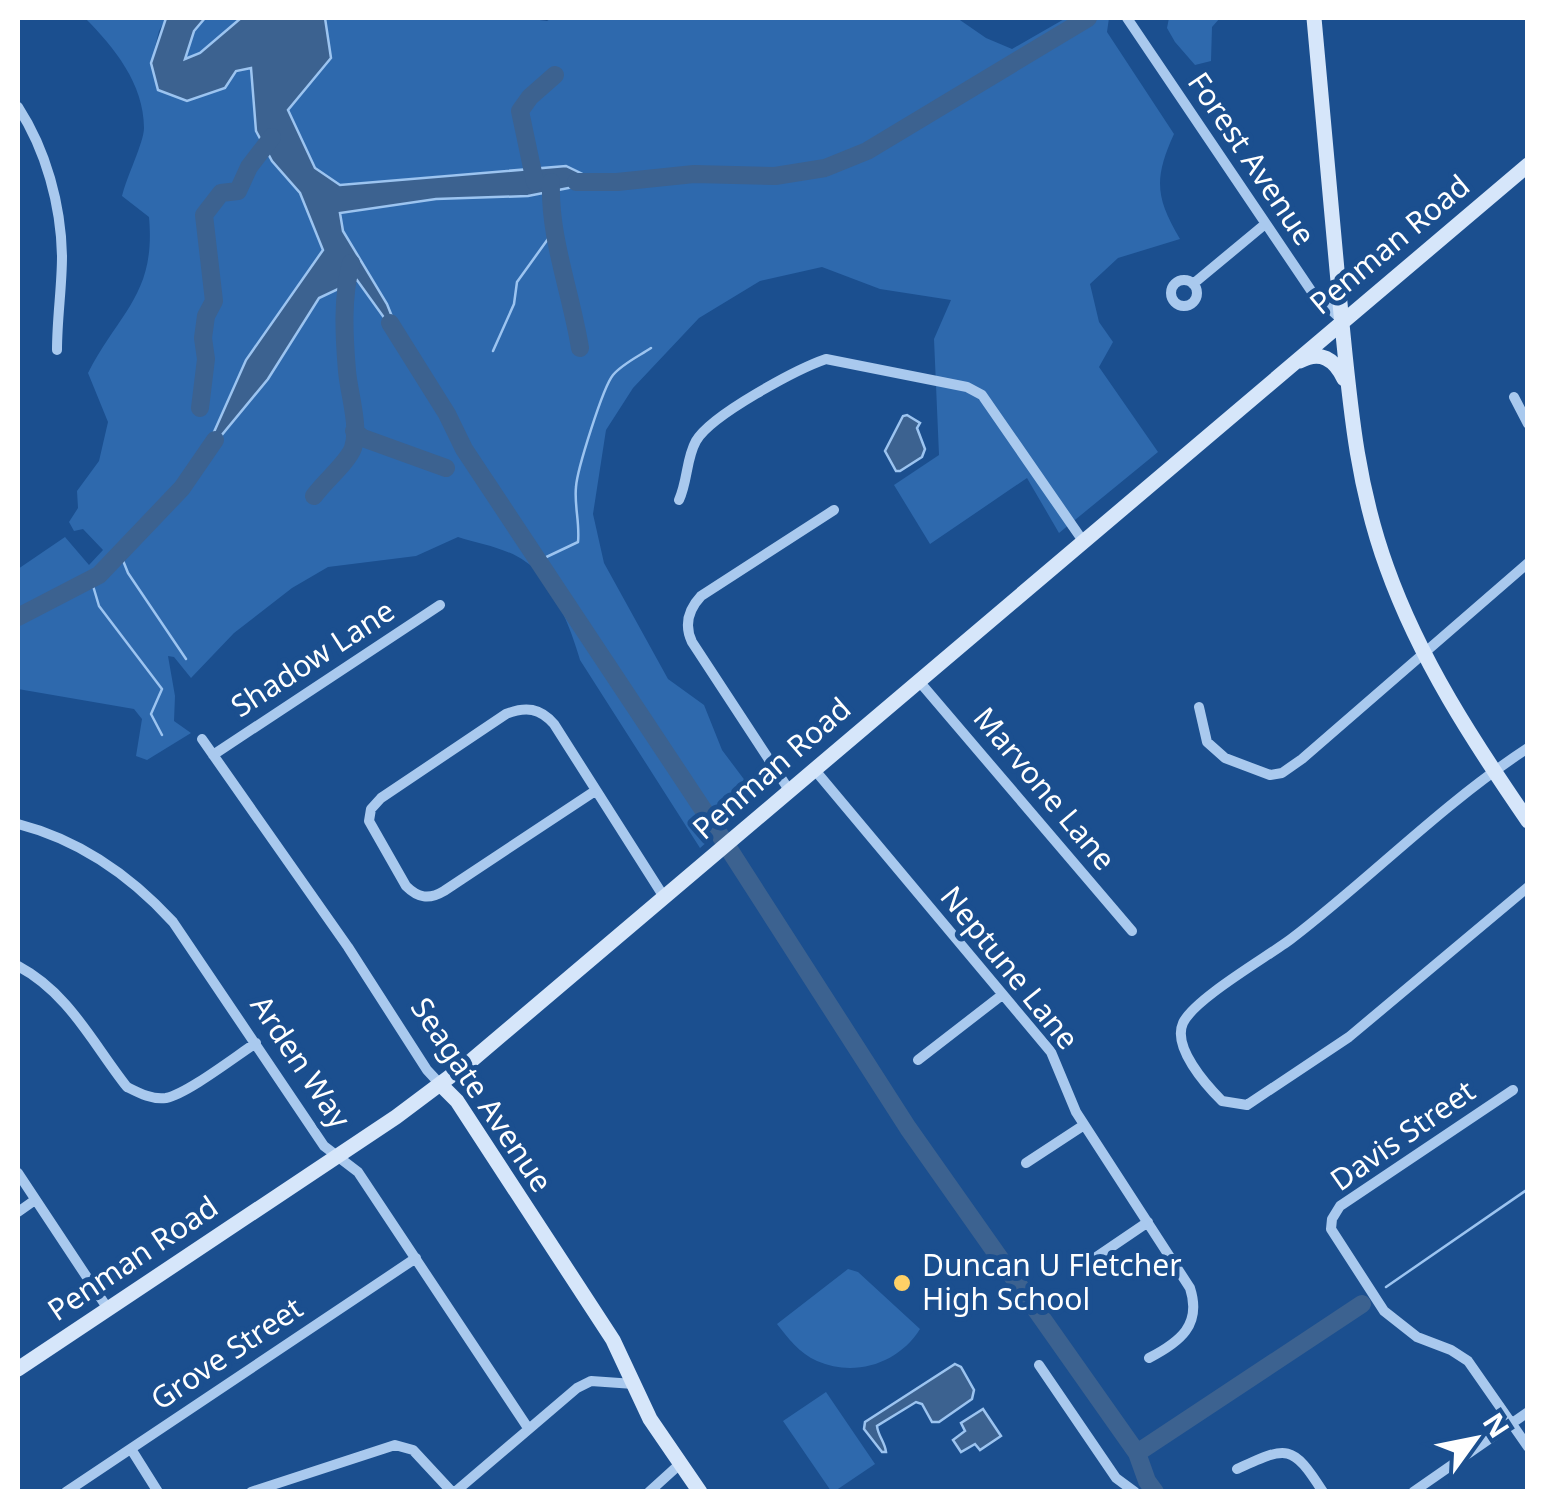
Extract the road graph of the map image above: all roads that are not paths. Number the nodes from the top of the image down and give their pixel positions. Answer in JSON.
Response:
{"nodes":[{"id":1,"x":1127,"y":18,"type":"edge"},
{"id":2,"x":1314,"y":18,"type":"edge"},
{"id":3,"x":18,"y":107,"type":"edge"},
{"id":4,"x":1528,"y":165,"type":"edge"},
{"id":5,"x":1264,"y":225,"type":"junction"},
{"id":6,"x":1193,"y":284,"type":"dead end"},
{"id":7,"x":1342,"y":320,"type":"junction"},
{"id":8,"x":57,"y":350,"type":"dead end"},
{"id":9,"x":1288,"y":367,"type":"junction"},
{"id":10,"x":1346,"y":383,"type":"junction"},
{"id":11,"x":1514,"y":397,"type":"dead end"},
{"id":12,"x":1528,"y":424,"type":"edge"},
{"id":13,"x":679,"y":500,"type":"dead end"},
{"id":14,"x":834,"y":510,"type":"dead end"},
{"id":15,"x":1083,"y":541,"type":"junction"},
{"id":16,"x":1528,"y":563,"type":"edge"},
{"id":17,"x":440,"y":605,"type":"dead end"},
{"id":18,"x":1422,"y":652,"type":"junction"},
{"id":19,"x":918,"y":680,"type":"junction"},
{"id":20,"x":1199,"y":708,"type":"dead end"},
{"id":21,"x":202,"y":739,"type":"dead end"},
{"id":22,"x":1528,"y":748,"type":"edge"},
{"id":23,"x":213,"y":755,"type":"junction"},
{"id":24,"x":814,"y":769,"type":"junction"},
{"id":25,"x":1494,"y":770,"type":"junction"},
{"id":26,"x":789,"y":790,"type":"junction"},
{"id":27,"x":596,"y":791,"type":"junction"},
{"id":28,"x":1528,"y":821,"type":"edge"},
{"id":29,"x":18,"y":824,"type":"edge"},
{"id":30,"x":1528,"y":887,"type":"edge"},
{"id":31,"x":664,"y":896,"type":"junction"},
{"id":32,"x":1132,"y":931,"type":"dead end"},
{"id":33,"x":18,"y":966,"type":"edge"},
{"id":34,"x":1002,"y":995,"type":"junction"},
{"id":35,"x":256,"y":1043,"type":"junction"},
{"id":36,"x":918,"y":1060,"type":"dead end"},
{"id":37,"x":440,"y":1084,"type":"junction"},
{"id":38,"x":1513,"y":1090,"type":"dead end"},
{"id":39,"x":1084,"y":1124,"type":"junction"},
{"id":40,"x":337,"y":1156,"type":"junction"},
{"id":41,"x":1026,"y":1164,"type":"dead end"},
{"id":42,"x":18,"y":1173,"type":"edge"},
{"id":43,"x":35,"y":1200,"type":"junction"},
{"id":44,"x":18,"y":1212,"type":"edge"},
{"id":45,"x":1148,"y":1222,"type":"junction"},
{"id":46,"x":416,"y":1258,"type":"junction"},
{"id":47,"x":1080,"y":1260,"type":"dead end"},
{"id":48,"x":108,"y":1309,"type":"junction"},
{"id":49,"x":1149,"y":1358,"type":"dead end"},
{"id":50,"x":1039,"y":1365,"type":"dead end"},
{"id":51,"x":18,"y":1369,"type":"edge"},
{"id":52,"x":634,"y":1384,"type":"junction"},
{"id":53,"x":1528,"y":1412,"type":"edge"},
{"id":54,"x":1512,"y":1423,"type":"junction"},
{"id":55,"x":528,"y":1428,"type":"junction"},
{"id":56,"x":1528,"y":1447,"type":"edge"},
{"id":57,"x":131,"y":1449,"type":"junction"},
{"id":58,"x":681,"y":1464,"type":"junction"},
{"id":59,"x":1237,"y":1469,"type":"dead end"},
{"id":60,"x":66,"y":1492,"type":"edge"},
{"id":61,"x":158,"y":1492,"type":"edge"},
{"id":62,"x":251,"y":1492,"type":"edge"},
{"id":63,"x":454,"y":1492,"type":"edge"},
{"id":64,"x":649,"y":1492,"type":"edge"},
{"id":65,"x":700,"y":1492,"type":"edge"},
{"id":66,"x":1134,"y":1492,"type":"edge"},
{"id":67,"x":1323,"y":1492,"type":"edge"},
{"id":68,"x":1412,"y":1492,"type":"edge"}],
"edges":[{"from":1,"to":5,"type":"street","name":"Forest Avenue"},
{"from":2,"to":7,"type":"street"},
{"from":3,"to":8,"type":"street"},
{"from":4,"to":7,"type":"street","name":"Penman Road"},
{"from":5,"to":6,"type":"street"},
{"from":5,"to":7,"type":"street","name":"Forest Avenue"},
{"from":7,"to":9,"type":"street","name":"Penman Road"},
{"from":7,"to":10,"type":"street"},
{"from":9,"to":10,"type":"street"},
{"from":9,"to":15,"type":"street","name":"Penman Road"},
{"from":10,"to":18,"type":"street"},
{"from":11,"to":12,"type":"street"},
{"from":13,"to":15,"type":"street"},
{"from":14,"to":26,"type":"street"},
{"from":15,"to":19,"type":"street","name":"Penman Road"},
{"from":16,"to":18,"type":"street"},
{"from":17,"to":23,"type":"street","name":"Shadow Lane"},
{"from":18,"to":20,"type":"street"},
{"from":18,"to":25,"type":"street"},
{"from":19,"to":24,"type":"street","name":"Penman Road"},
{"from":19,"to":32,"type":"street","name":"Marvone Lane"},
{"from":21,"to":23,"type":"street","name":"Seagate Avenue"},
{"from":22,"to":25,"type":"street"},
{"from":23,"to":37,"type":"street","name":"Seagate Avenue"},
{"from":24,"to":26,"type":"street","name":"Penman Road"},
{"from":24,"to":34,"type":"street","name":"Neptune Lane"},
{"from":25,"to":28,"type":"street"},
{"from":25,"to":30,"type":"street"},
{"from":26,"to":31,"type":"street","name":"Penman Road"},
{"from":27,"to":27,"type":"street"},
{"from":27,"to":31,"type":"street"},
{"from":29,"to":35,"type":"street","name":"Arden Way"},
{"from":31,"to":37,"type":"street","name":"Penman Road"},
{"from":33,"to":35,"type":"street"},
{"from":34,"to":36,"type":"street"},
{"from":34,"to":39,"type":"street","name":"Neptune Lane"},
{"from":35,"to":40,"type":"street","name":"Arden Way"},
{"from":37,"to":40,"type":"street","name":"Penman Road"},
{"from":37,"to":52,"type":"street","name":"Seagate Avenue"},
{"from":38,"to":54,"type":"street","name":"Davis Street"},
{"from":39,"to":41,"type":"street"},
{"from":39,"to":45,"type":"street","name":"Neptune Lane"},
{"from":40,"to":46,"type":"street","name":"Arden Way"},
{"from":40,"to":48,"type":"street","name":"Penman Road"},
{"from":42,"to":43,"type":"street"},
{"from":43,"to":44,"type":"street"},
{"from":43,"to":48,"type":"street"},
{"from":45,"to":47,"type":"street"},
{"from":45,"to":49,"type":"street","name":"Neptune Lane"},
{"from":46,"to":55,"type":"street","name":"Arden Way"},
{"from":46,"to":57,"type":"street","name":"Grove Street"},
{"from":48,"to":51,"type":"street","name":"Penman Road"},
{"from":50,"to":66,"type":"street"},
{"from":52,"to":55,"type":"street"},
{"from":52,"to":58,"type":"street","name":"Seagate Avenue"},
{"from":53,"to":54,"type":"street"},
{"from":54,"to":56,"type":"street","name":"Davis Street"},
{"from":54,"to":68,"type":"street"},
{"from":55,"to":63,"type":"street"},
{"from":57,"to":60,"type":"street","name":"Grove Street"},
{"from":57,"to":61,"type":"street"},
{"from":58,"to":64,"type":"street"},
{"from":58,"to":65,"type":"street","name":"Seagate Avenue"},
{"from":59,"to":67,"type":"street"},
{"from":62,"to":63,"type":"street"}]}
